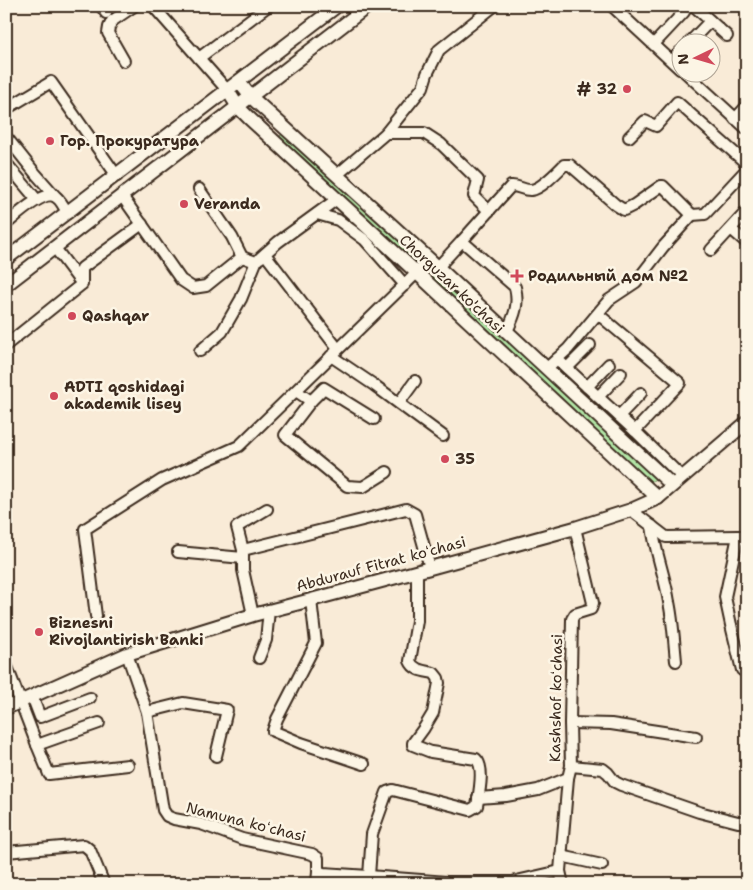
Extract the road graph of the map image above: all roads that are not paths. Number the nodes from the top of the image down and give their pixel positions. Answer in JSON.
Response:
{"nodes":[{"id":1,"x":134,"y":6,"type":"edge"},
{"id":2,"x":153,"y":6,"type":"edge"},
{"id":3,"x":268,"y":6,"type":"edge"},
{"id":4,"x":337,"y":6,"type":"edge"},
{"id":5,"x":368,"y":6,"type":"edge"},
{"id":6,"x":494,"y":6,"type":"edge"},
{"id":7,"x":612,"y":6,"type":"edge"},
{"id":8,"x":686,"y":6,"type":"edge"},
{"id":9,"x":694,"y":6,"type":"edge"},
{"id":10,"x":710,"y":21,"type":"junction"},
{"id":11,"x":700,"y":32,"type":"edge"},
{"id":12,"x":727,"y":36,"type":"dead end"},
{"id":13,"x":654,"y":44,"type":"junction"},
{"id":14,"x":199,"y":58,"type":"junction"},
{"id":15,"x":670,"y":59,"type":"edge"},
{"id":16,"x":124,"y":61,"type":"dead end"},
{"id":17,"x":239,"y":82,"type":"junction"},
{"id":18,"x":696,"y":82,"type":"edge"},
{"id":19,"x":228,"y":91,"type":"junction"},
{"id":20,"x":251,"y":97,"type":"junction"},
{"id":21,"x":6,"y":105,"type":"edge"},
{"id":22,"x":747,"y":106,"type":"edge"},
{"id":23,"x":238,"y":107,"type":"junction"},
{"id":24,"x":735,"y":119,"type":"junction"},
{"id":25,"x":747,"y":129,"type":"edge"},
{"id":26,"x":386,"y":133,"type":"junction"},
{"id":27,"x":629,"y":137,"type":"dead end"},
{"id":28,"x":8,"y":139,"type":"dead end"},
{"id":29,"x":6,"y":163,"type":"edge"},
{"id":30,"x":747,"y":164,"type":"edge"},
{"id":31,"x":747,"y":169,"type":"edge"},
{"id":32,"x":337,"y":175,"type":"junction"},
{"id":33,"x":117,"y":176,"type":"junction"},
{"id":34,"x":199,"y":189,"type":"dead end"},
{"id":35,"x":122,"y":196,"type":"junction"},
{"id":36,"x":57,"y":198,"type":"junction"},
{"id":37,"x":337,"y":199,"type":"junction"},
{"id":38,"x":36,"y":200,"type":"junction"},
{"id":39,"x":489,"y":211,"type":"junction"},
{"id":40,"x":747,"y":211,"type":"edge"},
{"id":41,"x":68,"y":213,"type":"junction"},
{"id":42,"x":317,"y":214,"type":"junction"},
{"id":43,"x":692,"y":215,"type":"junction"},
{"id":44,"x":6,"y":224,"type":"edge"},
{"id":45,"x":142,"y":224,"type":"junction"},
{"id":46,"x":731,"y":229,"type":"junction"},
{"id":47,"x":462,"y":242,"type":"junction"},
{"id":48,"x":747,"y":243,"type":"edge"},
{"id":49,"x":54,"y":248,"type":"junction"},
{"id":50,"x":711,"y":250,"type":"dead end"},
{"id":51,"x":264,"y":254,"type":"junction"},
{"id":52,"x":242,"y":257,"type":"junction"},
{"id":53,"x":6,"y":259,"type":"edge"},
{"id":54,"x":256,"y":262,"type":"junction"},
{"id":55,"x":434,"y":264,"type":"junction"},
{"id":56,"x":417,"y":273,"type":"junction"},
{"id":57,"x":82,"y":284,"type":"junction"},
{"id":58,"x":6,"y":285,"type":"edge"},
{"id":59,"x":405,"y":285,"type":"junction"},
{"id":60,"x":598,"y":314,"type":"junction"},
{"id":61,"x":507,"y":331,"type":"junction"},
{"id":62,"x":6,"y":345,"type":"edge"},
{"id":63,"x":590,"y":345,"type":"dead end"},
{"id":64,"x":200,"y":351,"type":"dead end"},
{"id":65,"x":335,"y":353,"type":"junction"},
{"id":66,"x":557,"y":359,"type":"junction"},
{"id":67,"x":609,"y":364,"type":"dead end"},
{"id":68,"x":547,"y":368,"type":"junction"},
{"id":69,"x":567,"y":368,"type":"junction"},
{"id":70,"x":622,"y":373,"type":"dead end"},
{"id":71,"x":415,"y":381,"type":"dead end"},
{"id":72,"x":587,"y":387,"type":"junction"},
{"id":73,"x":296,"y":390,"type":"junction"},
{"id":74,"x":640,"y":393,"type":"dead end"},
{"id":75,"x":598,"y":397,"type":"junction"},
{"id":76,"x":311,"y":401,"type":"junction"},
{"id":77,"x":399,"y":403,"type":"junction"},
{"id":78,"x":618,"y":416,"type":"junction"},
{"id":79,"x":374,"y":419,"type":"dead end"},
{"id":80,"x":747,"y":422,"type":"edge"},
{"id":81,"x":636,"y":431,"type":"junction"},
{"id":82,"x":443,"y":436,"type":"dead end"},
{"id":83,"x":388,"y":472,"type":"dead end"},
{"id":84,"x":677,"y":481,"type":"junction"},
{"id":85,"x":658,"y":498,"type":"junction"},
{"id":86,"x":267,"y":509,"type":"dead end"},
{"id":87,"x":631,"y":510,"type":"junction"},
{"id":88,"x":652,"y":526,"type":"junction"},
{"id":89,"x":575,"y":528,"type":"junction"},
{"id":90,"x":744,"y":538,"type":"edge"},
{"id":91,"x":178,"y":552,"type":"dead end"},
{"id":92,"x":243,"y":554,"type":"junction"},
{"id":93,"x":430,"y":568,"type":"junction"},
{"id":94,"x":417,"y":572,"type":"junction"},
{"id":95,"x":311,"y":600,"type":"junction"},
{"id":96,"x":270,"y":610,"type":"junction"},
{"id":97,"x":254,"y":615,"type":"junction"},
{"id":98,"x":96,"y":616,"type":"dead end"},
{"id":99,"x":127,"y":654,"type":"junction"},
{"id":100,"x":259,"y":658,"type":"dead end"},
{"id":101,"x":676,"y":660,"type":"dead end"},
{"id":102,"x":6,"y":664,"type":"edge"},
{"id":103,"x":742,"y":670,"type":"dead end"},
{"id":104,"x":32,"y":696,"type":"junction"},
{"id":105,"x":90,"y":698,"type":"dead end"},
{"id":106,"x":20,"y":702,"type":"junction"},
{"id":107,"x":6,"y":708,"type":"edge"},
{"id":108,"x":147,"y":712,"type":"junction"},
{"id":109,"x":99,"y":723,"type":"dead end"},
{"id":110,"x":570,"y":723,"type":"junction"},
{"id":111,"x":696,"y":737,"type":"dead end"},
{"id":112,"x":37,"y":745,"type":"junction"},
{"id":113,"x":216,"y":756,"type":"dead end"},
{"id":114,"x":364,"y":764,"type":"dead end"},
{"id":115,"x":128,"y":765,"type":"dead end"},
{"id":116,"x":571,"y":766,"type":"junction"},
{"id":117,"x":568,"y":778,"type":"junction"},
{"id":118,"x":478,"y":798,"type":"junction"},
{"id":119,"x":747,"y":822,"type":"edge"},
{"id":120,"x":6,"y":852,"type":"edge"},
{"id":121,"x":561,"y":856,"type":"junction"},
{"id":122,"x":602,"y":865,"type":"dead end"},
{"id":123,"x":560,"y":870,"type":"junction"},
{"id":124,"x":318,"y":871,"type":"junction"},
{"id":125,"x":369,"y":876,"type":"junction"},
{"id":126,"x":344,"y":879,"type":"edge"},
{"id":127,"x":403,"y":881,"type":"edge"},
{"id":128,"x":104,"y":884,"type":"edge"},
{"id":129,"x":317,"y":884,"type":"edge"},
{"id":130,"x":563,"y":884,"type":"edge"}],
"edges":[{"from":1,"to":16,"type":"street"},
{"from":2,"to":14,"type":"street"},
{"from":3,"to":14,"type":"street"},
{"from":4,"to":17,"type":"main road"},
{"from":5,"to":20,"type":"main road"},
{"from":6,"to":26,"type":"street"},
{"from":7,"to":13,"type":"street"},
{"from":8,"to":13,"type":"street"},
{"from":9,"to":10,"type":"street"},
{"from":10,"to":11,"type":"street"},
{"from":10,"to":12,"type":"street"},
{"from":13,"to":15,"type":"street"},
{"from":14,"to":19,"type":"street"},
{"from":17,"to":19,"type":"main road"},
{"from":17,"to":20,"type":"main road","name":"Chorguzar ko'chasi"},
{"from":18,"to":24,"type":"street"},
{"from":19,"to":23,"type":"main road","name":"Chorguzar ko'chasi"},
{"from":19,"to":33,"type":"main road"},
{"from":20,"to":23,"type":"main road"},
{"from":20,"to":32,"type":"main road","name":"Chorguzar ko'chasi"},
{"from":21,"to":33,"type":"street"},
{"from":22,"to":24,"type":"street"},
{"from":23,"to":35,"type":"main road"},
{"from":23,"to":37,"type":"main road","name":"Chorguzar ko'chasi"},
{"from":24,"to":25,"type":"street"},
{"from":26,"to":32,"type":"street"},
{"from":26,"to":39,"type":"street"},
{"from":27,"to":30,"type":"street"},
{"from":28,"to":36,"type":"street"},
{"from":29,"to":38,"type":"street"},
{"from":31,"to":43,"type":"street"},
{"from":32,"to":55,"type":"main road","name":"Chorguzar ko'chasi"},
{"from":33,"to":41,"type":"main road"},
{"from":34,"to":52,"type":"street"},
{"from":35,"to":45,"type":"street"},
{"from":35,"to":49,"type":"main road"},
{"from":36,"to":38,"type":"street"},
{"from":36,"to":41,"type":"street"},
{"from":37,"to":42,"type":"street"},
{"from":37,"to":56,"type":"main road","name":"Chorguzar ko'chasi"},
{"from":38,"to":44,"type":"street"},
{"from":39,"to":43,"type":"street"},
{"from":39,"to":47,"type":"street"},
{"from":40,"to":46,"type":"street"},
{"from":41,"to":53,"type":"main road"},
{"from":42,"to":51,"type":"street"},
{"from":42,"to":59,"type":"street"},
{"from":43,"to":60,"type":"street"},
{"from":45,"to":52,"type":"street"},
{"from":45,"to":57,"type":"street"},
{"from":46,"to":48,"type":"street"},
{"from":46,"to":50,"type":"street"},
{"from":47,"to":55,"type":"street"},
{"from":47,"to":61,"type":"street"},
{"from":49,"to":57,"type":"street"},
{"from":49,"to":58,"type":"main road"},
{"from":51,"to":54,"type":"street"},
{"from":51,"to":65,"type":"street"},
{"from":52,"to":54,"type":"street"},
{"from":54,"to":64,"type":"street"},
{"from":55,"to":56,"type":"street"},
{"from":55,"to":61,"type":"main road","name":"Chorguzar ko'chasi"},
{"from":56,"to":59,"type":"street"},
{"from":56,"to":85,"type":"main road","name":"Chorguzar ko'chasi"},
{"from":57,"to":62,"type":"street"},
{"from":59,"to":65,"type":"street"},
{"from":60,"to":66,"type":"street"},
{"from":60,"to":81,"type":"street"},
{"from":61,"to":68,"type":"main road","name":"Chorguzar ko'chasi"},
{"from":63,"to":69,"type":"street"},
{"from":65,"to":73,"type":"street"},
{"from":65,"to":77,"type":"street"},
{"from":66,"to":68,"type":"street"},
{"from":66,"to":69,"type":"street"},
{"from":67,"to":72,"type":"street"},
{"from":68,"to":84,"type":"main road","name":"Chorguzar ko'chasi"},
{"from":69,"to":72,"type":"street"},
{"from":70,"to":75,"type":"street"},
{"from":71,"to":77,"type":"street"},
{"from":72,"to":75,"type":"street"},
{"from":73,"to":76,"type":"street"},
{"from":73,"to":98,"type":"street"},
{"from":74,"to":78,"type":"street"},
{"from":75,"to":78,"type":"street"},
{"from":76,"to":79,"type":"street"},
{"from":76,"to":83,"type":"street"},
{"from":77,"to":82,"type":"street"},
{"from":78,"to":81,"type":"street"},
{"from":80,"to":84,"type":"main road","name":"Abdurauf Fitrat koʻchasi"},
{"from":81,"to":84,"type":"street"},
{"from":84,"to":85,"type":"main road","name":"Abdurauf Fitrat koʻchasi"},
{"from":85,"to":87,"type":"main road","name":"Abdurauf Fitrat koʻchasi"},
{"from":86,"to":92,"type":"street"},
{"from":87,"to":88,"type":"street"},
{"from":87,"to":89,"type":"main road","name":"Abdurauf Fitrat koʻchasi"},
{"from":88,"to":90,"type":"street"},
{"from":88,"to":101,"type":"street"},
{"from":89,"to":93,"type":"main road","name":"Abdurauf Fitrat koʻchasi"},
{"from":89,"to":110,"type":"street","name":"Kashshof koʻchasi"},
{"from":90,"to":103,"type":"street"},
{"from":91,"to":92,"type":"street"},
{"from":92,"to":93,"type":"street"},
{"from":92,"to":97,"type":"street"},
{"from":93,"to":94,"type":"main road","name":"Abdurauf Fitrat koʻchasi"},
{"from":94,"to":95,"type":"main road","name":"Abdurauf Fitrat koʻchasi"},
{"from":94,"to":118,"type":"street"},
{"from":95,"to":96,"type":"main road","name":"Abdurauf Fitrat koʻchasi"},
{"from":95,"to":114,"type":"street"},
{"from":96,"to":97,"type":"main road","name":"Abdurauf Fitrat koʻchasi"},
{"from":96,"to":100,"type":"street"},
{"from":97,"to":99,"type":"main road","name":"Abdurauf Fitrat koʻchasi"},
{"from":99,"to":104,"type":"main road","name":"Abdurauf Fitrat koʻchasi"},
{"from":99,"to":108,"type":"street","name":"Namuna koʻchasi"},
{"from":102,"to":106,"type":"street"},
{"from":104,"to":105,"type":"street"},
{"from":104,"to":106,"type":"main road","name":"Abdurauf Fitrat koʻchasi"},
{"from":106,"to":107,"type":"main road","name":"Abdurauf Fitrat koʻchasi"},
{"from":106,"to":112,"type":"street"},
{"from":108,"to":113,"type":"street"},
{"from":108,"to":124,"type":"street","name":"Namuna koʻchasi"},
{"from":109,"to":112,"type":"street"},
{"from":110,"to":111,"type":"street"},
{"from":110,"to":116,"type":"street","name":"Kashshof koʻchasi"},
{"from":112,"to":115,"type":"street"},
{"from":116,"to":117,"type":"street","name":"Kashshof koʻchasi"},
{"from":116,"to":119,"type":"street"},
{"from":117,"to":118,"type":"street"},
{"from":117,"to":121,"type":"street","name":"Kashshof koʻchasi"},
{"from":118,"to":125,"type":"street"},
{"from":120,"to":128,"type":"street"},
{"from":121,"to":122,"type":"street"},
{"from":121,"to":123,"type":"street","name":"Kashshof koʻchasi"},
{"from":123,"to":127,"type":"street"},
{"from":123,"to":130,"type":"street","name":"Kashshof koʻchasi"},
{"from":124,"to":126,"type":"street"},
{"from":124,"to":129,"type":"street"},
{"from":125,"to":126,"type":"street"},
{"from":125,"to":127,"type":"street"}]}
